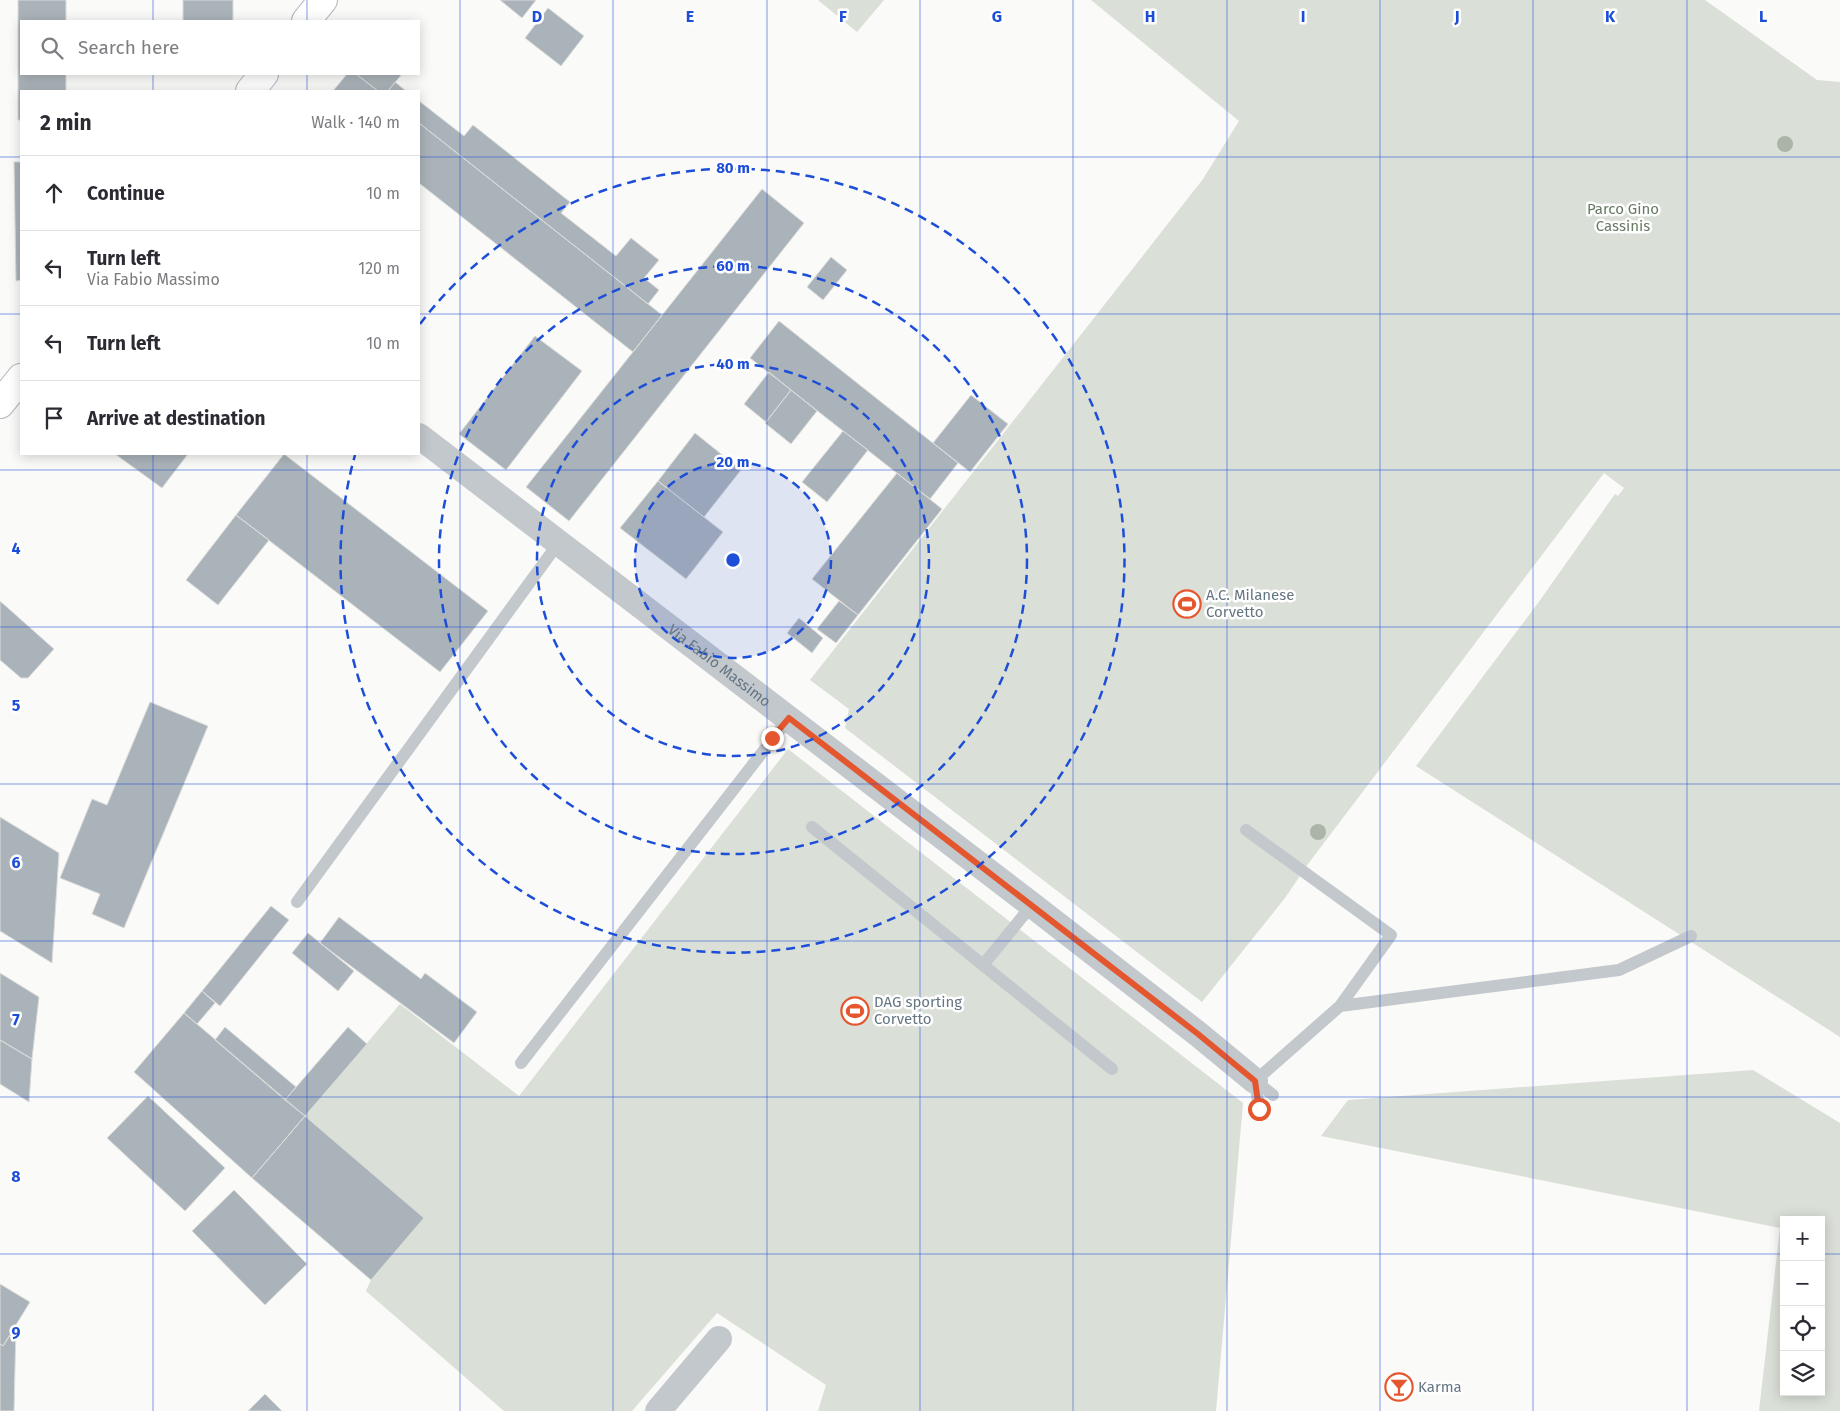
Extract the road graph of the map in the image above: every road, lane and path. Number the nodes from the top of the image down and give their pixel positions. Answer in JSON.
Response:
{"nodes":[{"id":1,"x":323,"y":0,"type":"edge"},
{"id":2,"x":307,"y":20,"type":"edge"},
{"id":3,"x":263,"y":75,"type":"edge"},
{"id":4,"x":251,"y":90,"type":"edge"},
{"id":5,"x":20,"y":379,"type":"edge"},
{"id":6,"x":0,"y":404,"type":"edge"},
{"id":7,"x":420,"y":437,"type":"edge"},
{"id":8,"x":557,"y":544,"type":"junction"},
{"id":9,"x":789,"y":718,"type":"junction"},
{"id":10,"x":812,"y":827,"type":"dead end"},
{"id":11,"x":1246,"y":830,"type":"dead end"},
{"id":12,"x":297,"y":902,"type":"dead end"},
{"id":13,"x":1032,"y":905,"type":"junction"},
{"id":14,"x":1691,"y":936,"type":"dead end"},
{"id":15,"x":983,"y":965,"type":"junction"},
{"id":16,"x":1340,"y":1006,"type":"junction"},
{"id":17,"x":521,"y":1063,"type":"dead end"},
{"id":18,"x":1112,"y":1069,"type":"dead end"},
{"id":19,"x":1264,"y":1088,"type":"junction"},
{"id":20,"x":1259,"y":1109,"type":"dead end"},
{"id":21,"x":719,"y":1339,"type":"dead end"},
{"id":22,"x":658,"y":1411,"type":"edge"}],
"edges":[{"from":1,"to":2,"type":"main road"},
{"from":3,"to":4,"type":"main road"},
{"from":5,"to":6,"type":"main road"},
{"from":7,"to":8,"type":"street","name":"Via Fabio Massimo"},
{"from":8,"to":9,"type":"street","name":"Via Fabio Massimo"},
{"from":8,"to":12,"type":"lane"},
{"from":9,"to":13,"type":"street","name":"Via Fabio Massimo"},
{"from":9,"to":17,"type":"lane"},
{"from":10,"to":15,"type":"lane"},
{"from":11,"to":16,"type":"lane"},
{"from":13,"to":15,"type":"lane"},
{"from":13,"to":19,"type":"street","name":"Via Fabio Massimo"},
{"from":14,"to":16,"type":"lane"},
{"from":15,"to":18,"type":"lane"},
{"from":16,"to":19,"type":"lane"},
{"from":19,"to":20,"type":"lane"},
{"from":21,"to":22,"type":"street"}]}
